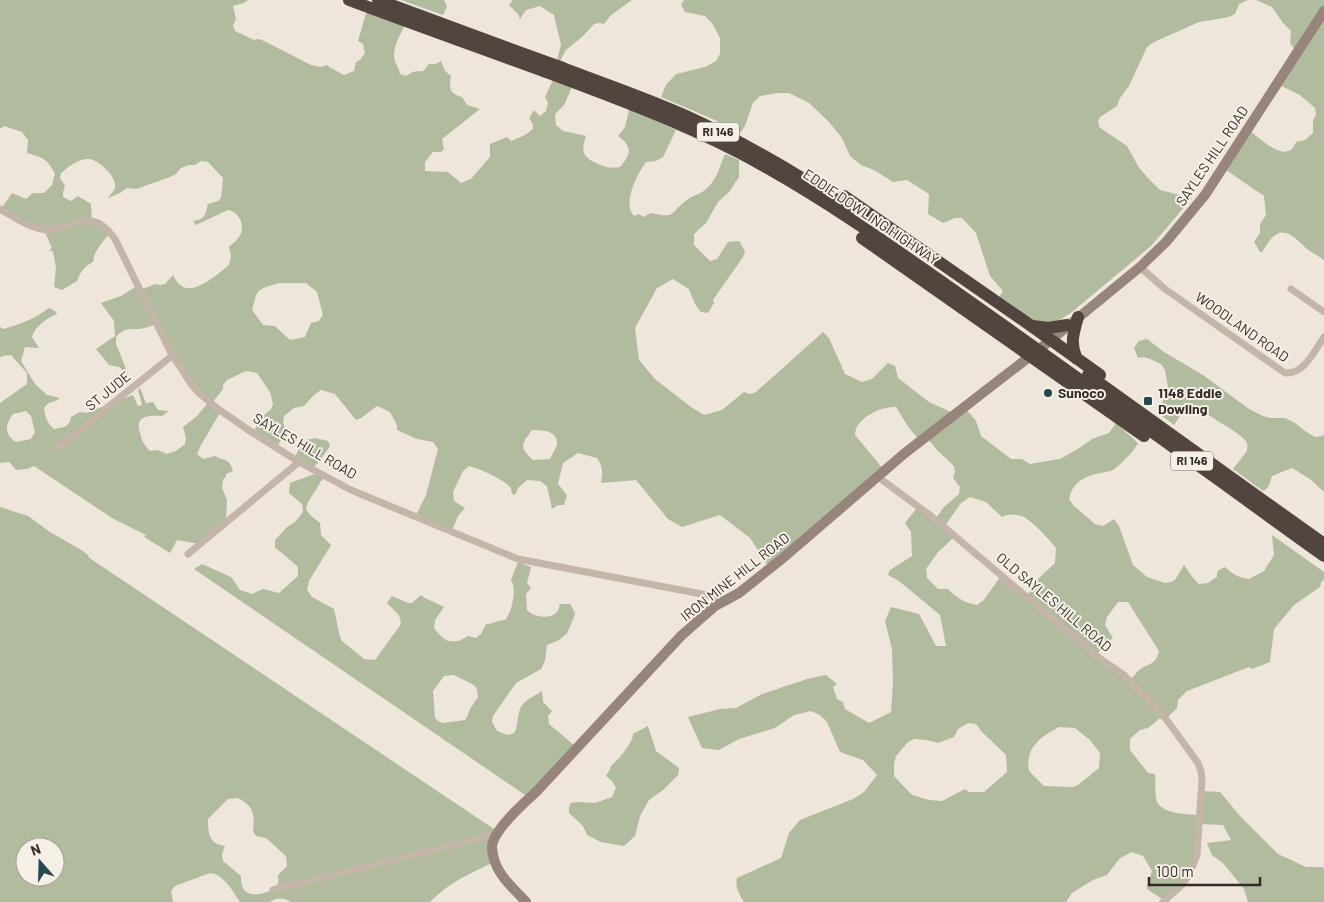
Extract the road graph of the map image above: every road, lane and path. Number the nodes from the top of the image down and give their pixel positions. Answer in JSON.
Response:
{"nodes":[{"id":1,"x":349,"y":0,"type":"edge"},
{"id":2,"x":378,"y":0,"type":"edge"},
{"id":3,"x":1324,"y":10,"type":"edge"},
{"id":4,"x":417,"y":20,"type":"junction"},
{"id":5,"x":0,"y":209,"type":"edge"},
{"id":6,"x":1140,"y":267,"type":"junction"},
{"id":7,"x":1292,"y":289,"type":"dead end"},
{"id":8,"x":1324,"y":312,"type":"edge"},
{"id":9,"x":1072,"y":321,"type":"junction"},
{"id":10,"x":1025,"y":331,"type":"junction"},
{"id":11,"x":1324,"y":336,"type":"edge"},
{"id":12,"x":1051,"y":340,"type":"junction"},
{"id":13,"x":173,"y":355,"type":"junction"},
{"id":14,"x":1030,"y":356,"type":"junction"},
{"id":15,"x":1067,"y":361,"type":"junction"},
{"id":16,"x":58,"y":447,"type":"dead end"},
{"id":17,"x":299,"y":462,"type":"junction"},
{"id":18,"x":878,"y":477,"type":"junction"},
{"id":19,"x":1324,"y":535,"type":"edge"},
{"id":20,"x":1324,"y":544,"type":"edge"},
{"id":21,"x":188,"y":554,"type":"dead end"},
{"id":22,"x":1324,"y":556,"type":"edge"},
{"id":23,"x":1324,"y":565,"type":"edge"},
{"id":24,"x":725,"y":600,"type":"junction"},
{"id":25,"x":498,"y":834,"type":"junction"},
{"id":26,"x":273,"y":890,"type":"dead end"},
{"id":27,"x":526,"y":902,"type":"edge"},
{"id":28,"x":1163,"y":902,"type":"edge"}],
"edges":[{"from":1,"to":4,"type":"highway","name":"EDDIE DOWLING HIGHWAY","number":"RI 146"},
{"from":2,"to":4,"type":"highway","name":"EDDIE DOWLING HIGHWAY","number":"RI 146"},
{"from":3,"to":6,"type":"street","name":"SAYLES HILL ROAD"},
{"from":4,"to":10,"type":"highway","name":"EDDIE DOWLING HIGHWAY","number":"RI 146"},
{"from":4,"to":14,"type":"highway"},
{"from":5,"to":13,"type":"street","name":"SAYLES HILL ROAD"},
{"from":6,"to":9,"type":"street","name":"SAYLES HILL ROAD"},
{"from":6,"to":11,"type":"street","name":"WOODLAND ROAD"},
{"from":7,"to":8,"type":"street"},
{"from":9,"to":10,"type":"highway"},
{"from":9,"to":12,"type":"street","name":"SAYLES HILL ROAD"},
{"from":9,"to":15,"type":"highway"},
{"from":10,"to":12,"type":"highway"},
{"from":10,"to":15,"type":"highway","name":"EDDIE DOWLING HIGHWAY","number":"RI 146"},
{"from":12,"to":14,"type":"street","name":"SAYLES HILL ROAD"},
{"from":12,"to":15,"type":"highway"},
{"from":13,"to":16,"type":"street","name":"ST JUDE"},
{"from":13,"to":17,"type":"street","name":"SAYLES HILL ROAD"},
{"from":14,"to":18,"type":"street","name":"IRON MINE HILL ROAD"},
{"from":14,"to":23,"type":"highway"},
{"from":15,"to":19,"type":"highway"},
{"from":15,"to":20,"type":"highway","name":"EDDIE DOWLING HIGHWAY","number":"RI 146"},
{"from":15,"to":22,"type":"highway","name":"EDDIE DOWLING HIGHWAY","number":"RI 146"},
{"from":17,"to":21,"type":"street"},
{"from":17,"to":24,"type":"street","name":"SAYLES HILL ROAD"},
{"from":18,"to":24,"type":"street","name":"IRON MINE HILL ROAD"},
{"from":18,"to":28,"type":"street","name":"OLD SAYLES HILL ROAD"},
{"from":24,"to":25,"type":"street","name":"IRON MINE HILL ROAD"},
{"from":25,"to":26,"type":"street"},
{"from":25,"to":27,"type":"street","name":"IRON MINE HILL ROAD"}]}
